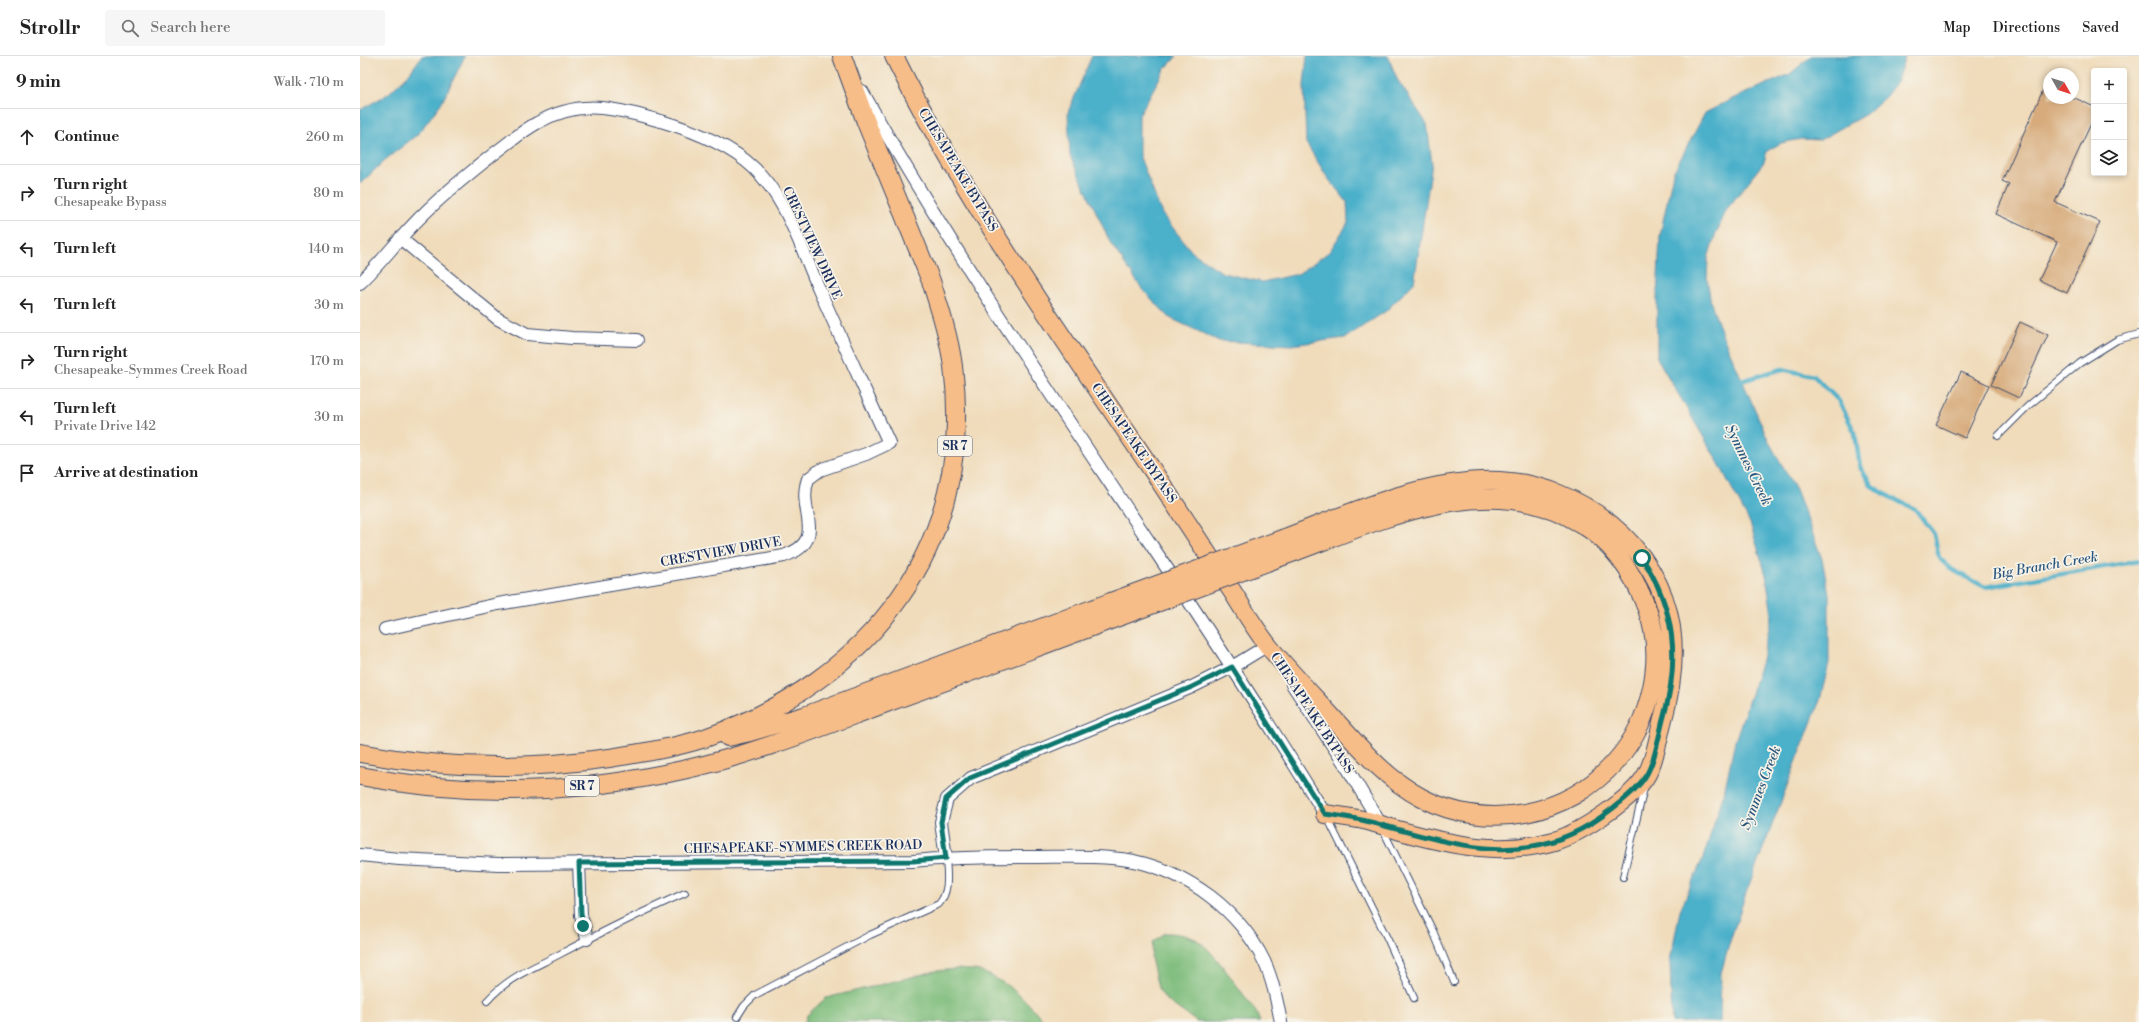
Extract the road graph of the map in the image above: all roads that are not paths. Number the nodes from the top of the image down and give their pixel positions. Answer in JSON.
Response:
{"nodes":[{"id":1,"x":894,"y":56,"type":"edge"},
{"id":2,"x":842,"y":57,"type":"edge"},
{"id":3,"x":400,"y":238,"type":"junction"},
{"id":4,"x":360,"y":283,"type":"edge"},
{"id":5,"x":2139,"y":334,"type":"edge"},
{"id":6,"x":637,"y":340,"type":"dead end"},
{"id":7,"x":1998,"y":436,"type":"dead end"},
{"id":8,"x":1289,"y":545,"type":"junction"},
{"id":9,"x":1116,"y":609,"type":"junction"},
{"id":10,"x":385,"y":629,"type":"dead end"},
{"id":11,"x":1268,"y":645,"type":"junction"},
{"id":12,"x":1232,"y":667,"type":"junction"},
{"id":13,"x":703,"y":738,"type":"junction"},
{"id":14,"x":360,"y":753,"type":"edge"},
{"id":15,"x":360,"y":776,"type":"edge"},
{"id":16,"x":1646,"y":776,"type":"junction"},
{"id":17,"x":1325,"y":814,"type":"junction"},
{"id":18,"x":1381,"y":825,"type":"junction"},
{"id":19,"x":360,"y":855,"type":"edge"},
{"id":20,"x":946,"y":858,"type":"junction"},
{"id":21,"x":579,"y":863,"type":"junction"},
{"id":22,"x":1623,"y":878,"type":"dead end"},
{"id":23,"x":685,"y":893,"type":"dead end"},
{"id":24,"x":587,"y":939,"type":"junction"},
{"id":25,"x":1454,"y":982,"type":"dead end"},
{"id":26,"x":1414,"y":998,"type":"dead end"},
{"id":27,"x":487,"y":1001,"type":"dead end"},
{"id":28,"x":737,"y":1017,"type":"dead end"},
{"id":29,"x":1282,"y":1022,"type":"edge"}],
"edges":[{"from":1,"to":11,"type":"main road","name":"CHESAPEAKE BYPASS","number":"SR 7"},
{"from":2,"to":12,"type":"street"},
{"from":2,"to":13,"type":"main road","number":"SR 7"},
{"from":3,"to":4,"type":"street"},
{"from":3,"to":6,"type":"street"},
{"from":3,"to":10,"type":"street","name":"CRESTVIEW DRIVE"},
{"from":5,"to":7,"type":"lane"},
{"from":8,"to":9,"type":"main road","number":"SR 7","bridge":true},
{"from":8,"to":11,"type":"main road","number":"SR 7"},
{"from":8,"to":16,"type":"main road"},
{"from":9,"to":13,"type":"main road"},
{"from":9,"to":15,"type":"main road","number":"SR 7"},
{"from":11,"to":12,"type":"street"},
{"from":11,"to":18,"type":"street","name":"CHESAPEAKE BYPASS"},
{"from":12,"to":17,"type":"street"},
{"from":12,"to":20,"type":"street"},
{"from":13,"to":14,"type":"main road","number":"SR 7"},
{"from":16,"to":18,"type":"main road"},
{"from":16,"to":22,"type":"lane"},
{"from":17,"to":18,"type":"main road"},
{"from":17,"to":26,"type":"lane"},
{"from":18,"to":25,"type":"lane"},
{"from":19,"to":21,"type":"street","name":"CHESAPEAKE-SYMMES CREEK ROAD"},
{"from":20,"to":21,"type":"street","name":"CHESAPEAKE-SYMMES CREEK ROAD"},
{"from":20,"to":28,"type":"lane"},
{"from":20,"to":29,"type":"street","name":"CHESAPEAKE-SYMMES CREEK ROAD"},
{"from":21,"to":24,"type":"street"},
{"from":23,"to":24,"type":"lane"},
{"from":24,"to":27,"type":"lane"}]}
